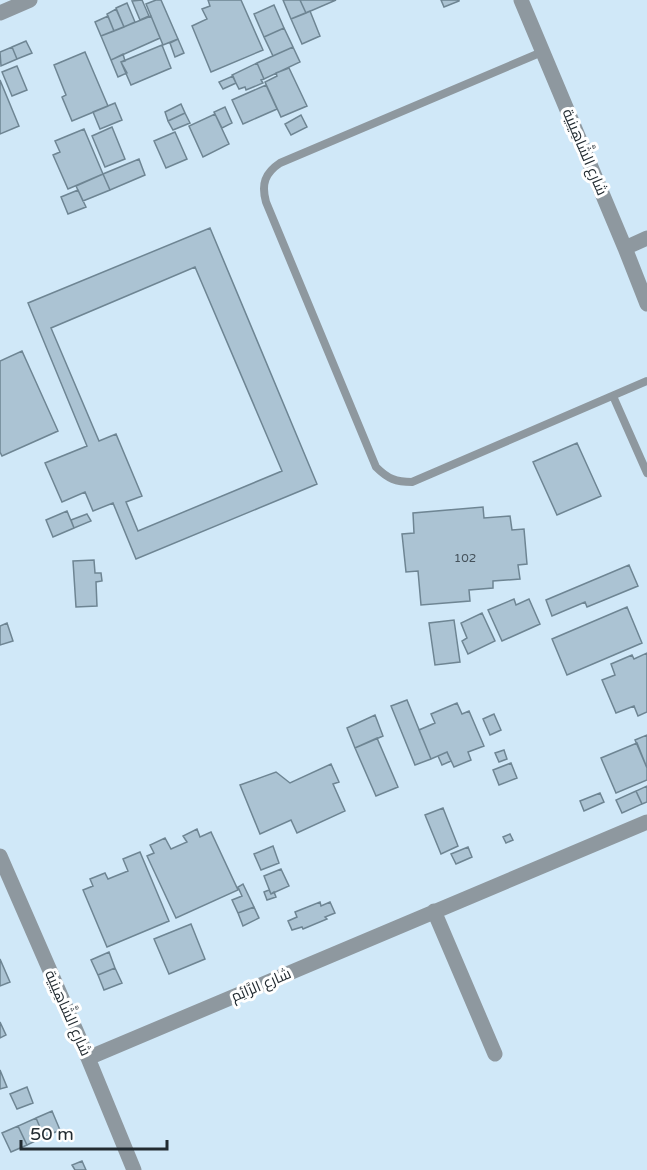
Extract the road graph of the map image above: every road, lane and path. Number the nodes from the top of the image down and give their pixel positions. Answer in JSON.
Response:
{"nodes":[{"id":1,"x":521,"y":0,"type":"edge"},
{"id":2,"x":23,"y":1,"type":"edge"},
{"id":3,"x":0,"y":13,"type":"edge"},
{"id":4,"x":542,"y":52,"type":"junction"},
{"id":5,"x":647,"y":238,"type":"edge"},
{"id":6,"x":625,"y":248,"type":"junction"},
{"id":7,"x":647,"y":304,"type":"edge"},
{"id":8,"x":647,"y":381,"type":"edge"},
{"id":9,"x":613,"y":396,"type":"junction"},
{"id":10,"x":647,"y":473,"type":"edge"},
{"id":11,"x":647,"y":822,"type":"edge"},
{"id":12,"x":0,"y":856,"type":"edge"},
{"id":13,"x":434,"y":911,"type":"junction"},
{"id":14,"x":495,"y":1054,"type":"dead end"},
{"id":15,"x":88,"y":1058,"type":"junction"},
{"id":16,"x":134,"y":1170,"type":"edge"}],
"edges":[{"from":1,"to":4,"type":"street","name":"شارع الشَّاهِينِية"},
{"from":2,"to":3,"type":"street"},
{"from":4,"to":6,"type":"street","name":"شارع الشَّاهِينِية"},
{"from":4,"to":9,"type":"lane"},
{"from":5,"to":6,"type":"street"},
{"from":6,"to":7,"type":"street","name":"شارع الشَّاهِينِية"},
{"from":8,"to":9,"type":"lane"},
{"from":9,"to":10,"type":"lane"},
{"from":11,"to":13,"type":"street","name":"شارع الرَّائِم"},
{"from":12,"to":15,"type":"street","name":"شارع الشَّاهِينِية"},
{"from":13,"to":14,"type":"street"},
{"from":13,"to":15,"type":"street","name":"شارع الرَّائِم"},
{"from":15,"to":16,"type":"street","name":"شارع الشَّاهِينِية"}]}
